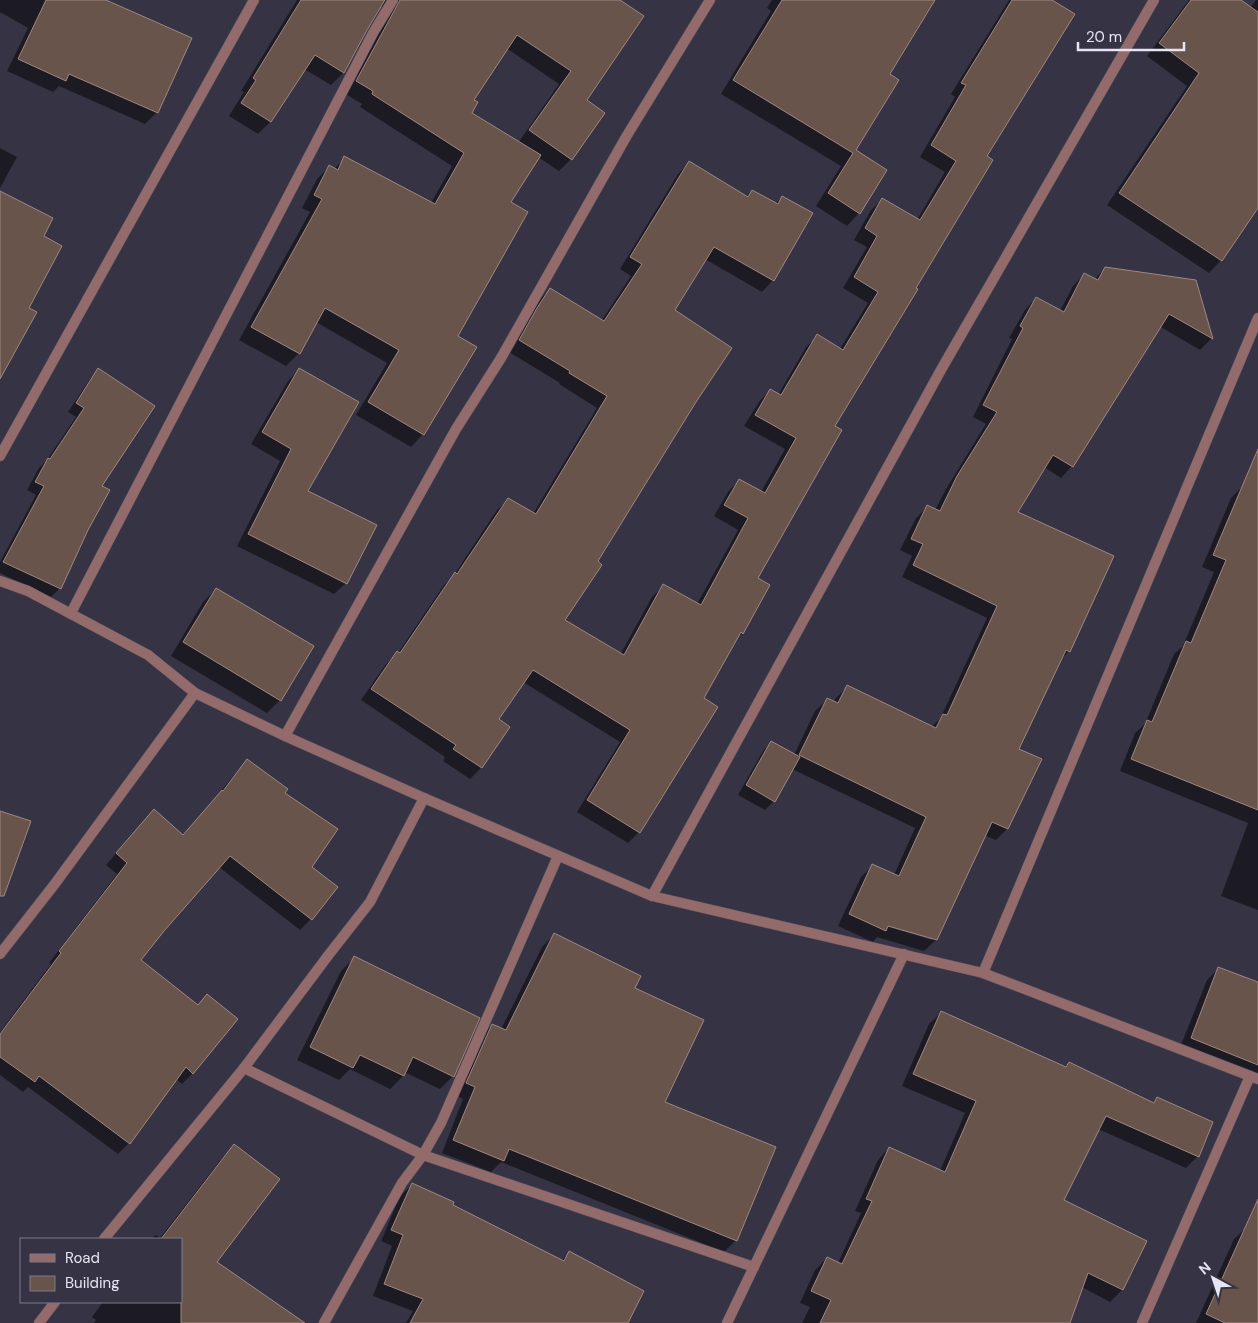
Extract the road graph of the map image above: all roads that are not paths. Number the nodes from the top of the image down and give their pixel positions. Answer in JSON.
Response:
{"nodes":[{"id":1,"x":254,"y":0,"type":"edge"},
{"id":2,"x":393,"y":0,"type":"edge"},
{"id":3,"x":710,"y":0,"type":"edge"},
{"id":4,"x":1154,"y":0,"type":"edge"},
{"id":5,"x":1258,"y":318,"type":"edge"},
{"id":6,"x":0,"y":456,"type":"edge"},
{"id":7,"x":0,"y":581,"type":"edge"},
{"id":8,"x":71,"y":613,"type":"junction"},
{"id":9,"x":195,"y":692,"type":"junction"},
{"id":10,"x":285,"y":736,"type":"junction"},
{"id":11,"x":424,"y":798,"type":"junction"},
{"id":12,"x":558,"y":856,"type":"junction"},
{"id":13,"x":652,"y":896,"type":"junction"},
{"id":14,"x":0,"y":954,"type":"edge"},
{"id":15,"x":904,"y":954,"type":"junction"},
{"id":16,"x":983,"y":973,"type":"junction"},
{"id":17,"x":244,"y":1068,"type":"junction"},
{"id":18,"x":1254,"y":1078,"type":"edge"},
{"id":19,"x":423,"y":1155,"type":"junction"},
{"id":20,"x":105,"y":1238,"type":"edge"},
{"id":21,"x":754,"y":1267,"type":"junction"},
{"id":22,"x":54,"y":1303,"type":"edge"},
{"id":23,"x":39,"y":1323,"type":"edge"},
{"id":24,"x":324,"y":1323,"type":"edge"},
{"id":25,"x":727,"y":1323,"type":"edge"},
{"id":26,"x":1142,"y":1323,"type":"edge"}],
"edges":[{"from":1,"to":6,"type":"street"},
{"from":2,"to":8,"type":"street"},
{"from":3,"to":10,"type":"street"},
{"from":4,"to":13,"type":"street"},
{"from":5,"to":16,"type":"street"},
{"from":7,"to":8,"type":"street"},
{"from":8,"to":9,"type":"street"},
{"from":9,"to":10,"type":"street"},
{"from":9,"to":14,"type":"street"},
{"from":10,"to":11,"type":"street"},
{"from":11,"to":12,"type":"street"},
{"from":11,"to":17,"type":"street"},
{"from":12,"to":13,"type":"street"},
{"from":12,"to":19,"type":"street"},
{"from":13,"to":15,"type":"street"},
{"from":15,"to":16,"type":"street"},
{"from":15,"to":21,"type":"street"},
{"from":16,"to":18,"type":"street"},
{"from":17,"to":19,"type":"street"},
{"from":17,"to":20,"type":"street"},
{"from":18,"to":26,"type":"street"},
{"from":19,"to":21,"type":"street"},
{"from":19,"to":24,"type":"street"},
{"from":21,"to":25,"type":"street"},
{"from":22,"to":23,"type":"street"}]}
